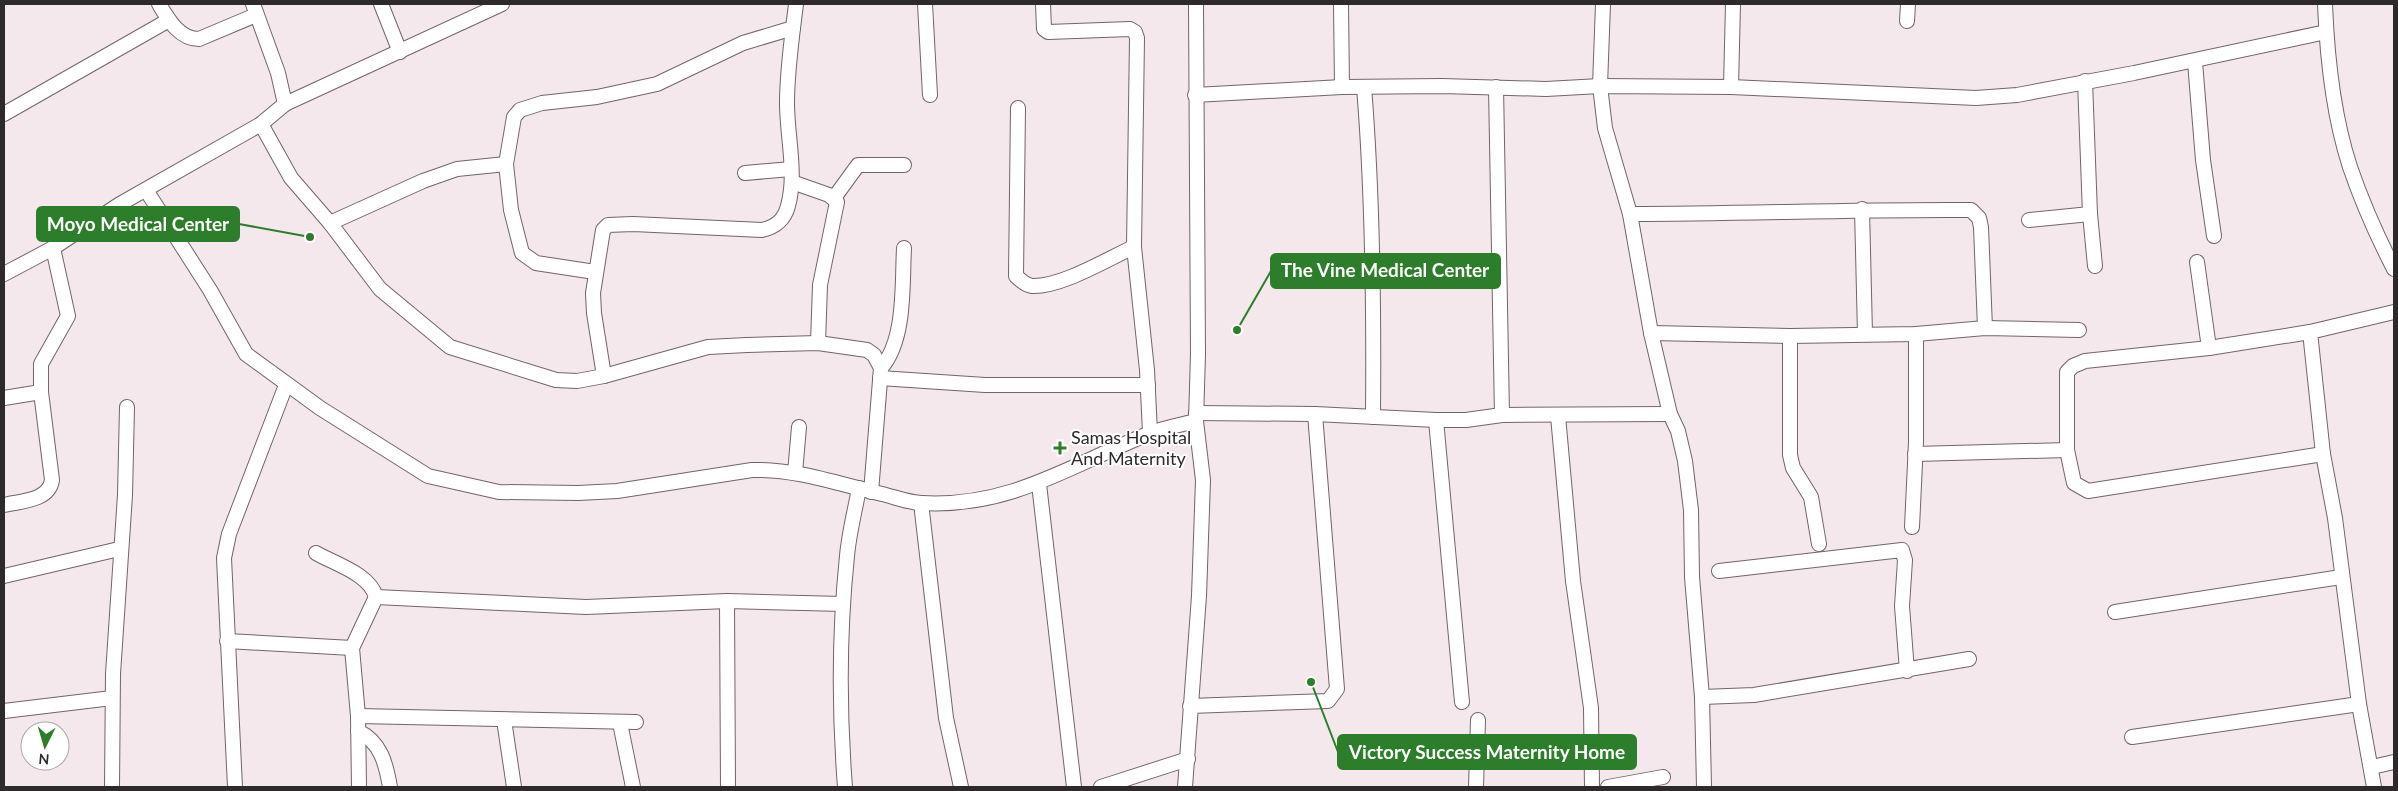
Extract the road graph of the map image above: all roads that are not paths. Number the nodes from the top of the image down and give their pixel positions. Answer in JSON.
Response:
{"nodes":[{"id":1,"x":159,"y":4,"type":"edge"},
{"id":2,"x":381,"y":4,"type":"edge"},
{"id":3,"x":502,"y":4,"type":"edge"},
{"id":4,"x":796,"y":4,"type":"edge"},
{"id":5,"x":925,"y":4,"type":"edge"},
{"id":6,"x":1043,"y":4,"type":"edge"},
{"id":7,"x":1196,"y":4,"type":"edge"},
{"id":8,"x":1341,"y":4,"type":"edge"},
{"id":9,"x":1603,"y":4,"type":"edge"},
{"id":10,"x":1733,"y":4,"type":"edge"},
{"id":11,"x":1908,"y":4,"type":"edge"},
{"id":12,"x":2324,"y":4,"type":"edge"},
{"id":13,"x":254,"y":9,"type":"edge"},
{"id":14,"x":169,"y":20,"type":"junction"},
{"id":15,"x":1907,"y":21,"type":"dead end"},
{"id":16,"x":793,"y":28,"type":"junction"},
{"id":17,"x":2326,"y":32,"type":"junction"},
{"id":18,"x":400,"y":52,"type":"junction"},
{"id":19,"x":2196,"y":62,"type":"junction"},
{"id":20,"x":2085,"y":81,"type":"junction"},
{"id":21,"x":1600,"y":86,"type":"junction"},
{"id":22,"x":1342,"y":87,"type":"junction"},
{"id":23,"x":1364,"y":87,"type":"junction"},
{"id":24,"x":1496,"y":87,"type":"junction"},
{"id":25,"x":1731,"y":87,"type":"junction"},
{"id":26,"x":930,"y":95,"type":"dead end"},
{"id":27,"x":1196,"y":95,"type":"junction"},
{"id":28,"x":285,"y":104,"type":"junction"},
{"id":29,"x":1018,"y":108,"type":"dead end"},
{"id":30,"x":4,"y":114,"type":"edge"},
{"id":31,"x":262,"y":124,"type":"junction"},
{"id":32,"x":506,"y":164,"type":"junction"},
{"id":33,"x":904,"y":165,"type":"dead end"},
{"id":34,"x":745,"y":172,"type":"dead end"},
{"id":35,"x":792,"y":175,"type":"junction"},
{"id":36,"x":146,"y":190,"type":"junction"},
{"id":37,"x":834,"y":198,"type":"junction"},
{"id":38,"x":1862,"y":210,"type":"junction"},
{"id":39,"x":1630,"y":214,"type":"junction"},
{"id":40,"x":2090,"y":214,"type":"junction"},
{"id":41,"x":2029,"y":220,"type":"dead end"},
{"id":42,"x":330,"y":223,"type":"junction"},
{"id":43,"x":2214,"y":236,"type":"dead end"},
{"id":44,"x":1134,"y":247,"type":"junction"},
{"id":45,"x":53,"y":248,"type":"junction"},
{"id":46,"x":904,"y":248,"type":"dead end"},
{"id":47,"x":2197,"y":262,"type":"dead end"},
{"id":48,"x":2095,"y":266,"type":"dead end"},
{"id":49,"x":2394,"y":269,"type":"edge"},
{"id":50,"x":595,"y":272,"type":"junction"},
{"id":51,"x":4,"y":274,"type":"edge"},
{"id":52,"x":2394,"y":312,"type":"edge"},
{"id":53,"x":1985,"y":328,"type":"junction"},
{"id":54,"x":2078,"y":330,"type":"dead end"},
{"id":55,"x":2310,"y":332,"type":"junction"},
{"id":56,"x":1651,"y":333,"type":"junction"},
{"id":57,"x":1865,"y":334,"type":"junction"},
{"id":58,"x":1916,"y":334,"type":"junction"},
{"id":59,"x":1790,"y":336,"type":"junction"},
{"id":60,"x":818,"y":343,"type":"junction"},
{"id":61,"x":2210,"y":348,"type":"junction"},
{"id":62,"x":881,"y":373,"type":"junction"},
{"id":63,"x":604,"y":376,"type":"junction"},
{"id":64,"x":286,"y":385,"type":"junction"},
{"id":65,"x":1148,"y":385,"type":"junction"},
{"id":66,"x":41,"y":392,"type":"junction"},
{"id":67,"x":4,"y":398,"type":"edge"},
{"id":68,"x":127,"y":407,"type":"dead end"},
{"id":69,"x":1315,"y":414,"type":"junction"},
{"id":70,"x":1670,"y":414,"type":"junction"},
{"id":71,"x":1502,"y":415,"type":"junction"},
{"id":72,"x":1558,"y":416,"type":"junction"},
{"id":73,"x":1196,"y":417,"type":"junction"},
{"id":74,"x":1373,"y":417,"type":"junction"},
{"id":75,"x":1436,"y":420,"type":"junction"},
{"id":76,"x":799,"y":427,"type":"dead end"},
{"id":77,"x":1150,"y":433,"type":"junction"},
{"id":78,"x":2066,"y":450,"type":"junction"},
{"id":79,"x":1915,"y":454,"type":"junction"},
{"id":80,"x":2323,"y":454,"type":"junction"},
{"id":81,"x":795,"y":473,"type":"junction"},
{"id":82,"x":1039,"y":484,"type":"junction"},
{"id":83,"x":865,"y":490,"type":"junction"},
{"id":84,"x":921,"y":503,"type":"junction"},
{"id":85,"x":4,"y":505,"type":"edge"},
{"id":86,"x":1912,"y":527,"type":"dead end"},
{"id":87,"x":1820,"y":544,"type":"dead end"},
{"id":88,"x":120,"y":549,"type":"junction"},
{"id":89,"x":316,"y":554,"type":"dead end"},
{"id":90,"x":1718,"y":571,"type":"dead end"},
{"id":91,"x":4,"y":576,"type":"edge"},
{"id":92,"x":2341,"y":577,"type":"junction"},
{"id":93,"x":376,"y":597,"type":"junction"},
{"id":94,"x":727,"y":601,"type":"junction"},
{"id":95,"x":843,"y":604,"type":"junction"},
{"id":96,"x":2115,"y":612,"type":"dead end"},
{"id":97,"x":227,"y":641,"type":"junction"},
{"id":98,"x":352,"y":648,"type":"junction"},
{"id":99,"x":1969,"y":659,"type":"dead end"},
{"id":100,"x":1907,"y":670,"type":"junction"},
{"id":101,"x":1702,"y":697,"type":"junction"},
{"id":102,"x":112,"y":698,"type":"junction"},
{"id":103,"x":1462,"y":702,"type":"dead end"},
{"id":104,"x":2359,"y":704,"type":"junction"},
{"id":105,"x":1190,"y":706,"type":"junction"},
{"id":106,"x":4,"y":711,"type":"edge"},
{"id":107,"x":504,"y":720,"type":"junction"},
{"id":108,"x":1478,"y":720,"type":"dead end"},
{"id":109,"x":636,"y":722,"type":"dead end"},
{"id":110,"x":620,"y":723,"type":"junction"},
{"id":111,"x":358,"y":724,"type":"junction"},
{"id":112,"x":2132,"y":738,"type":"dead end"},
{"id":113,"x":1188,"y":759,"type":"junction"},
{"id":114,"x":2394,"y":762,"type":"edge"},
{"id":115,"x":2372,"y":767,"type":"junction"},
{"id":116,"x":1663,"y":778,"type":"dead end"},
{"id":117,"x":112,"y":787,"type":"edge"},
{"id":118,"x":235,"y":787,"type":"edge"},
{"id":119,"x":359,"y":787,"type":"edge"},
{"id":120,"x":390,"y":787,"type":"edge"},
{"id":121,"x":514,"y":787,"type":"edge"},
{"id":122,"x":633,"y":787,"type":"edge"},
{"id":123,"x":728,"y":787,"type":"edge"},
{"id":124,"x":845,"y":787,"type":"edge"},
{"id":125,"x":961,"y":787,"type":"edge"},
{"id":126,"x":1074,"y":787,"type":"edge"},
{"id":127,"x":1101,"y":787,"type":"edge"},
{"id":128,"x":1185,"y":787,"type":"edge"},
{"id":129,"x":1476,"y":787,"type":"edge"},
{"id":130,"x":1592,"y":787,"type":"edge"},
{"id":131,"x":1608,"y":787,"type":"edge"},
{"id":132,"x":1704,"y":787,"type":"edge"},
{"id":133,"x":2374,"y":787,"type":"edge"}],
"edges":[{"from":1,"to":14,"type":"street"},
{"from":2,"to":18,"type":"street"},
{"from":3,"to":18,"type":"street"},
{"from":4,"to":16,"type":"street"},
{"from":5,"to":26,"type":"street"},
{"from":6,"to":44,"type":"street"},
{"from":7,"to":27,"type":"street"},
{"from":8,"to":22,"type":"street"},
{"from":9,"to":21,"type":"street"},
{"from":10,"to":25,"type":"street"},
{"from":11,"to":15,"type":"street"},
{"from":12,"to":17,"type":"street"},
{"from":13,"to":14,"type":"street"},
{"from":13,"to":28,"type":"street"},
{"from":14,"to":30,"type":"street"},
{"from":16,"to":32,"type":"street"},
{"from":16,"to":35,"type":"street"},
{"from":17,"to":19,"type":"street"},
{"from":17,"to":49,"type":"street"},
{"from":18,"to":28,"type":"street"},
{"from":19,"to":20,"type":"street"},
{"from":19,"to":43,"type":"street"},
{"from":20,"to":25,"type":"street"},
{"from":20,"to":40,"type":"street"},
{"from":21,"to":24,"type":"street"},
{"from":21,"to":25,"type":"street"},
{"from":21,"to":39,"type":"street"},
{"from":22,"to":23,"type":"street"},
{"from":22,"to":27,"type":"street"},
{"from":23,"to":24,"type":"street"},
{"from":23,"to":74,"type":"street"},
{"from":24,"to":71,"type":"street"},
{"from":27,"to":73,"type":"street"},
{"from":28,"to":31,"type":"street"},
{"from":29,"to":44,"type":"street"},
{"from":31,"to":36,"type":"street"},
{"from":31,"to":42,"type":"street"},
{"from":32,"to":42,"type":"street"},
{"from":32,"to":50,"type":"street"},
{"from":33,"to":37,"type":"street"},
{"from":34,"to":35,"type":"street"},
{"from":35,"to":37,"type":"street"},
{"from":35,"to":50,"type":"street"},
{"from":36,"to":45,"type":"street"},
{"from":36,"to":64,"type":"street"},
{"from":37,"to":60,"type":"street"},
{"from":38,"to":39,"type":"street"},
{"from":38,"to":53,"type":"street"},
{"from":38,"to":57,"type":"street"},
{"from":39,"to":56,"type":"street"},
{"from":40,"to":41,"type":"street"},
{"from":40,"to":48,"type":"street"},
{"from":42,"to":63,"type":"street"},
{"from":44,"to":65,"type":"street"},
{"from":45,"to":51,"type":"street"},
{"from":45,"to":66,"type":"street"},
{"from":46,"to":62,"type":"street"},
{"from":47,"to":61,"type":"street"},
{"from":50,"to":63,"type":"street"},
{"from":52,"to":55,"type":"street"},
{"from":53,"to":54,"type":"street"},
{"from":53,"to":58,"type":"street"},
{"from":55,"to":61,"type":"street"},
{"from":55,"to":80,"type":"street"},
{"from":56,"to":59,"type":"street"},
{"from":56,"to":70,"type":"street"},
{"from":57,"to":58,"type":"street"},
{"from":57,"to":59,"type":"street"},
{"from":58,"to":79,"type":"street"},
{"from":59,"to":87,"type":"street"},
{"from":60,"to":62,"type":"street"},
{"from":60,"to":63,"type":"street"},
{"from":61,"to":78,"type":"street"},
{"from":62,"to":65,"type":"street"},
{"from":62,"to":83,"type":"street"},
{"from":64,"to":81,"type":"street"},
{"from":64,"to":97,"type":"street"},
{"from":65,"to":77,"type":"street"},
{"from":66,"to":67,"type":"street"},
{"from":66,"to":85,"type":"street"},
{"from":68,"to":88,"type":"street"},
{"from":69,"to":73,"type":"street"},
{"from":69,"to":74,"type":"street"},
{"from":69,"to":105,"type":"street"},
{"from":70,"to":72,"type":"street"},
{"from":70,"to":101,"type":"street"},
{"from":71,"to":72,"type":"street"},
{"from":71,"to":75,"type":"street"},
{"from":72,"to":130,"type":"street"},
{"from":73,"to":77,"type":"street"},
{"from":73,"to":105,"type":"street"},
{"from":74,"to":75,"type":"street"},
{"from":75,"to":103,"type":"street"},
{"from":76,"to":81,"type":"street"},
{"from":77,"to":82,"type":"street"},
{"from":78,"to":79,"type":"street"},
{"from":78,"to":80,"type":"street"},
{"from":79,"to":86,"type":"street"},
{"from":80,"to":92,"type":"street"},
{"from":81,"to":83,"type":"street"},
{"from":82,"to":84,"type":"street"},
{"from":82,"to":126,"type":"street"},
{"from":83,"to":84,"type":"street"},
{"from":83,"to":95,"type":"street"},
{"from":84,"to":125,"type":"street"},
{"from":88,"to":91,"type":"street"},
{"from":88,"to":102,"type":"street"},
{"from":89,"to":93,"type":"street"},
{"from":90,"to":100,"type":"street"},
{"from":92,"to":96,"type":"street"},
{"from":92,"to":104,"type":"street"},
{"from":93,"to":94,"type":"street"},
{"from":93,"to":98,"type":"street"},
{"from":94,"to":95,"type":"street"},
{"from":94,"to":123,"type":"street"},
{"from":95,"to":124,"type":"street"},
{"from":97,"to":98,"type":"street"},
{"from":97,"to":118,"type":"street"},
{"from":98,"to":111,"type":"street"},
{"from":99,"to":100,"type":"street"},
{"from":100,"to":101,"type":"street"},
{"from":101,"to":132,"type":"street"},
{"from":102,"to":106,"type":"street"},
{"from":102,"to":117,"type":"street"},
{"from":104,"to":112,"type":"street"},
{"from":104,"to":115,"type":"street"},
{"from":105,"to":113,"type":"street"},
{"from":107,"to":110,"type":"street"},
{"from":107,"to":111,"type":"street"},
{"from":107,"to":121,"type":"street"},
{"from":108,"to":129,"type":"street"},
{"from":109,"to":110,"type":"street"},
{"from":110,"to":122,"type":"street"},
{"from":111,"to":119,"type":"street"},
{"from":111,"to":120,"type":"street"},
{"from":113,"to":127,"type":"street"},
{"from":113,"to":128,"type":"street"},
{"from":114,"to":115,"type":"street"},
{"from":115,"to":133,"type":"street"},
{"from":116,"to":131,"type":"street"}]}
